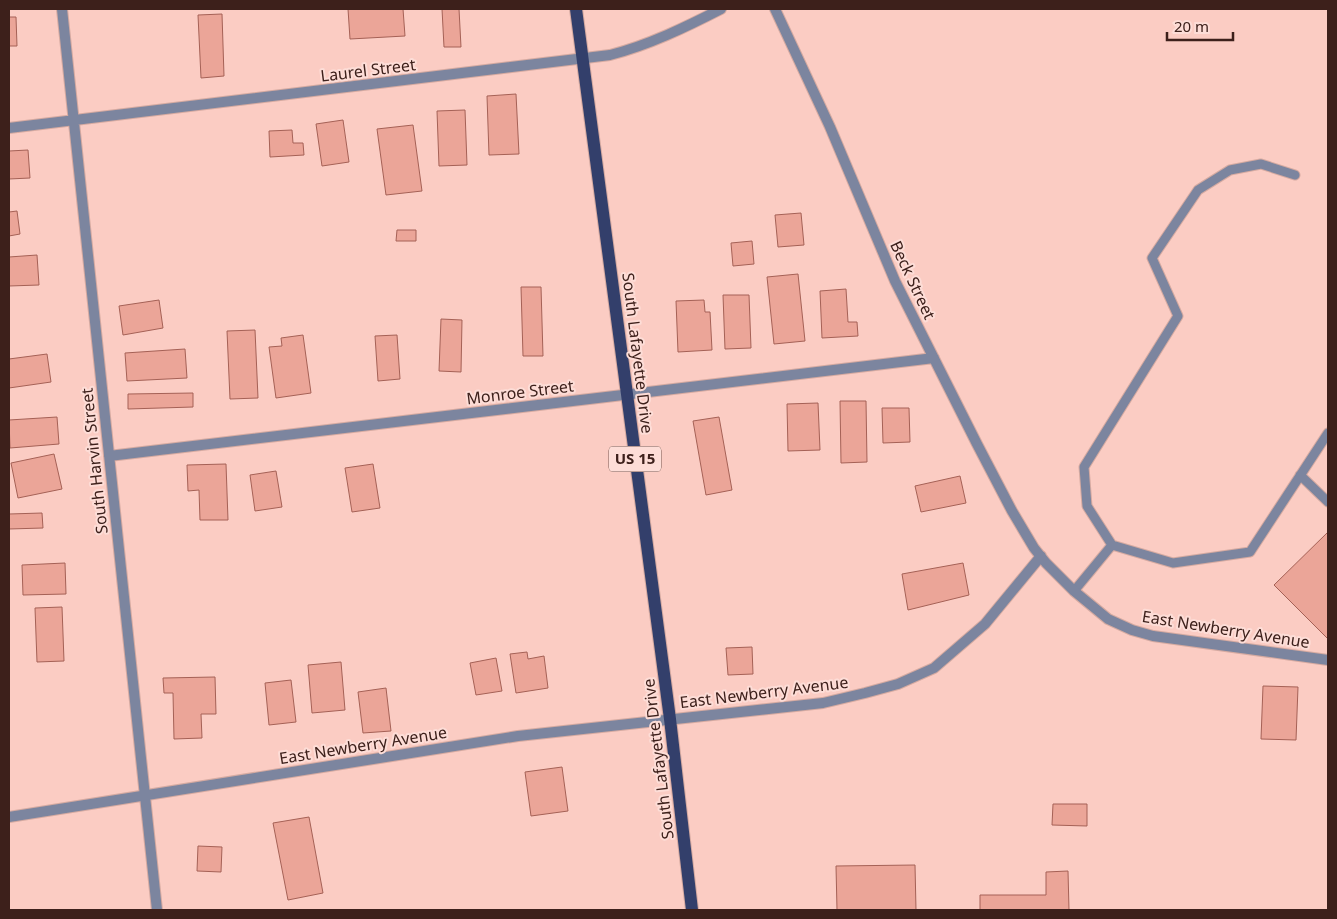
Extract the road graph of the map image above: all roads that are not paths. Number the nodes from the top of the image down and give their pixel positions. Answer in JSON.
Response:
{"nodes":[{"id":1,"x":62,"y":9,"type":"edge"},
{"id":2,"x":576,"y":9,"type":"edge"},
{"id":3,"x":721,"y":9,"type":"edge"},
{"id":4,"x":775,"y":9,"type":"edge"},
{"id":5,"x":583,"y":59,"type":"junction"},
{"id":6,"x":74,"y":120,"type":"junction"},
{"id":7,"x":9,"y":128,"type":"edge"},
{"id":8,"x":1295,"y":175,"type":"dead end"},
{"id":9,"x":934,"y":358,"type":"junction"},
{"id":10,"x":627,"y":394,"type":"junction"},
{"id":11,"x":1328,"y":432,"type":"edge"},
{"id":12,"x":109,"y":456,"type":"junction"},
{"id":13,"x":1300,"y":475,"type":"junction"},
{"id":14,"x":1328,"y":502,"type":"edge"},
{"id":15,"x":1112,"y":545,"type":"junction"},
{"id":16,"x":1041,"y":556,"type":"junction"},
{"id":17,"x":1074,"y":591,"type":"junction"},
{"id":18,"x":1328,"y":660,"type":"edge"},
{"id":19,"x":670,"y":719,"type":"junction"},
{"id":20,"x":145,"y":796,"type":"junction"},
{"id":21,"x":9,"y":817,"type":"edge"},
{"id":22,"x":157,"y":910,"type":"edge"},
{"id":23,"x":692,"y":910,"type":"edge"}],
"edges":[{"from":1,"to":6,"type":"street","name":"South Harvin Street"},
{"from":2,"to":5,"type":"main road","name":"South Lafayette Drive","number":"US 15"},
{"from":3,"to":5,"type":"street","name":"Laurel Street"},
{"from":4,"to":9,"type":"street","name":"Beck Street"},
{"from":5,"to":6,"type":"street","name":"Laurel Street"},
{"from":5,"to":10,"type":"main road","name":"South Lafayette Drive","number":"US 15"},
{"from":6,"to":7,"type":"street","name":"Laurel Street"},
{"from":6,"to":12,"type":"street","name":"South Harvin Street"},
{"from":8,"to":15,"type":"lane"},
{"from":9,"to":10,"type":"street","name":"Monroe Street"},
{"from":9,"to":16,"type":"street","name":"Beck Street"},
{"from":10,"to":12,"type":"street","name":"Monroe Street"},
{"from":10,"to":19,"type":"main road","name":"South Lafayette Drive","number":"US 15"},
{"from":11,"to":13,"type":"lane"},
{"from":12,"to":20,"type":"street","name":"South Harvin Street"},
{"from":13,"to":14,"type":"lane"},
{"from":13,"to":15,"type":"lane"},
{"from":15,"to":17,"type":"lane"},
{"from":16,"to":17,"type":"street","name":"East Newberry Avenue"},
{"from":16,"to":19,"type":"street","name":"East Newberry Avenue"},
{"from":17,"to":18,"type":"street","name":"East Newberry Avenue"},
{"from":19,"to":20,"type":"street","name":"East Newberry Avenue"},
{"from":19,"to":23,"type":"main road","name":"South Lafayette Drive","number":"US 15"},
{"from":20,"to":21,"type":"street","name":"East Newberry Avenue"},
{"from":20,"to":22,"type":"street","name":"South Harvin Street"}]}
